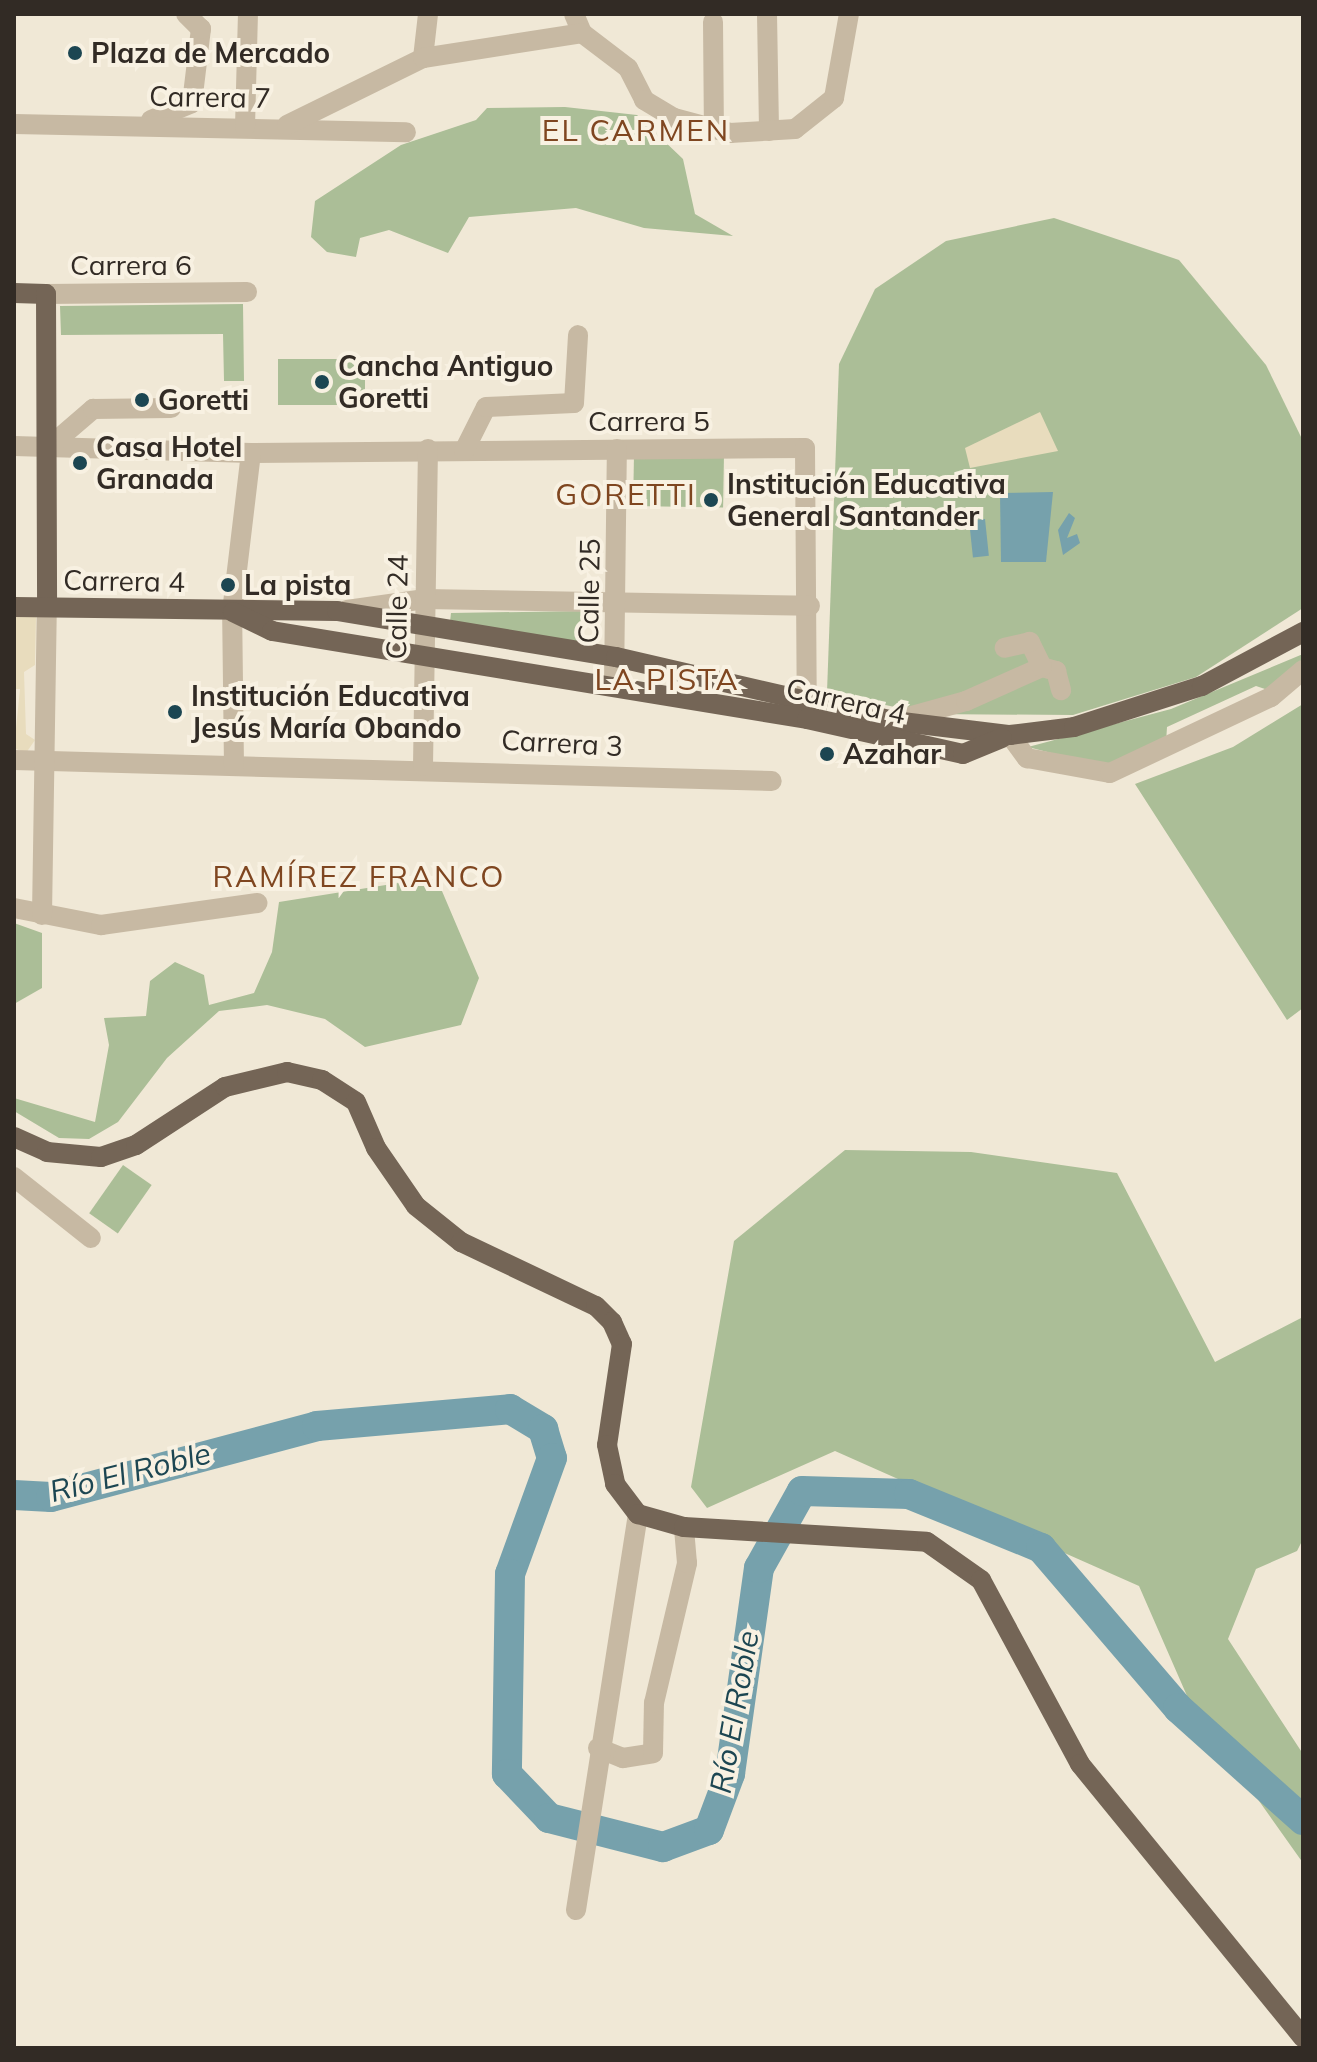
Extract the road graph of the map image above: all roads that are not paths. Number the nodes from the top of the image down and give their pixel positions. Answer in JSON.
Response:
{"nodes":[{"id":1,"x":186,"y":14,"type":"edge"},
{"id":2,"x":248,"y":14,"type":"edge"},
{"id":3,"x":428,"y":14,"type":"edge"},
{"id":4,"x":767,"y":14,"type":"edge"},
{"id":5,"x":849,"y":14,"type":"edge"},
{"id":6,"x":713,"y":22,"type":"dead end"},
{"id":7,"x":578,"y":23,"type":"edge"},
{"id":8,"x":423,"y":58,"type":"junction"},
{"id":9,"x":14,"y":124,"type":"edge"},
{"id":10,"x":140,"y":124,"type":"junction"},
{"id":11,"x":285,"y":126,"type":"junction"},
{"id":12,"x":245,"y":127,"type":"junction"},
{"id":13,"x":714,"y":129,"type":"junction"},
{"id":14,"x":769,"y":131,"type":"junction"},
{"id":15,"x":406,"y":132,"type":"dead end"},
{"id":16,"x":247,"y":292,"type":"dead end"},
{"id":17,"x":14,"y":293,"type":"edge"},
{"id":18,"x":46,"y":294,"type":"junction"},
{"id":19,"x":578,"y":335,"type":"dead end"},
{"id":20,"x":171,"y":408,"type":"dead end"},
{"id":21,"x":14,"y":446,"type":"edge"},
{"id":22,"x":50,"y":446,"type":"junction"},
{"id":23,"x":428,"y":449,"type":"junction"},
{"id":24,"x":617,"y":449,"type":"junction"},
{"id":25,"x":464,"y":451,"type":"junction"},
{"id":26,"x":251,"y":453,"type":"junction"},
{"id":27,"x":425,"y":599,"type":"junction"},
{"id":28,"x":617,"y":601,"type":"junction"},
{"id":29,"x":810,"y":606,"type":"junction"},
{"id":30,"x":14,"y":607,"type":"edge"},
{"id":31,"x":47,"y":607,"type":"junction"},
{"id":32,"x":337,"y":611,"type":"junction"},
{"id":33,"x":232,"y":612,"type":"junction"},
{"id":34,"x":424,"y":624,"type":"junction"},
{"id":35,"x":1303,"y":632,"type":"edge"},
{"id":36,"x":1005,"y":648,"type":"dead end"},
{"id":37,"x":425,"y":655,"type":"junction"},
{"id":38,"x":616,"y":657,"type":"junction"},
{"id":39,"x":1042,"y":667,"type":"junction"},
{"id":40,"x":1303,"y":670,"type":"edge"},
{"id":41,"x":614,"y":685,"type":"junction"},
{"id":42,"x":1061,"y":690,"type":"dead end"},
{"id":43,"x":808,"y":698,"type":"junction"},
{"id":44,"x":807,"y":719,"type":"junction"},
{"id":45,"x":894,"y":721,"type":"junction"},
{"id":46,"x":1010,"y":735,"type":"junction"},
{"id":47,"x":14,"y":760,"type":"edge"},
{"id":48,"x":42,"y":761,"type":"junction"},
{"id":49,"x":234,"y":766,"type":"junction"},
{"id":50,"x":423,"y":766,"type":"junction"},
{"id":51,"x":772,"y":781,"type":"dead end"},
{"id":52,"x":257,"y":903,"type":"dead end"},
{"id":53,"x":14,"y":908,"type":"edge"},
{"id":54,"x":42,"y":915,"type":"junction"},
{"id":55,"x":14,"y":1137,"type":"edge"},
{"id":56,"x":14,"y":1177,"type":"edge"},
{"id":57,"x":91,"y":1238,"type":"dead end"},
{"id":58,"x":638,"y":1514,"type":"junction"},
{"id":59,"x":684,"y":1527,"type":"junction"},
{"id":60,"x":598,"y":1748,"type":"junction"},
{"id":61,"x":576,"y":1910,"type":"dead end"},
{"id":62,"x":1303,"y":2037,"type":"edge"}],
"edges":[{"from":1,"to":10,"type":"street"},
{"from":2,"to":12,"type":"street"},
{"from":3,"to":8,"type":"street"},
{"from":4,"to":14,"type":"street"},
{"from":5,"to":14,"type":"street"},
{"from":6,"to":13,"type":"street"},
{"from":7,"to":8,"type":"street"},
{"from":7,"to":13,"type":"street"},
{"from":8,"to":11,"type":"street"},
{"from":9,"to":10,"type":"street","name":"Carrera 7"},
{"from":10,"to":12,"type":"street","name":"Carrera 7"},
{"from":11,"to":12,"type":"street","name":"Carrera 7"},
{"from":11,"to":15,"type":"street","name":"Carrera 7"},
{"from":13,"to":14,"type":"street"},
{"from":16,"to":18,"type":"street","name":"Carrera 6"},
{"from":17,"to":18,"type":"main road","name":"Carrera 6"},
{"from":18,"to":22,"type":"main road"},
{"from":19,"to":25,"type":"street"},
{"from":20,"to":22,"type":"street"},
{"from":21,"to":22,"type":"street","name":"Carrera 5"},
{"from":22,"to":26,"type":"street","name":"Carrera 5"},
{"from":22,"to":31,"type":"main road"},
{"from":23,"to":25,"type":"street","name":"Carrera 5"},
{"from":23,"to":26,"type":"street","name":"Carrera 5"},
{"from":23,"to":27,"type":"street","name":"Calle 24"},
{"from":24,"to":25,"type":"street","name":"Carrera 5"},
{"from":24,"to":28,"type":"street","name":"Calle 25"},
{"from":24,"to":29,"type":"street","name":"Carrera 5"},
{"from":26,"to":33,"type":"street"},
{"from":27,"to":28,"type":"street","name":"Carrera 4"},
{"from":27,"to":32,"type":"street","name":"Carrera 4"},
{"from":27,"to":34,"type":"street","name":"Calle 24"},
{"from":28,"to":29,"type":"street","name":"Carrera 4"},
{"from":28,"to":38,"type":"street","name":"Calle 25"},
{"from":29,"to":43,"type":"street"},
{"from":30,"to":31,"type":"main road","name":"Carrera 4"},
{"from":31,"to":33,"type":"main road","name":"Carrera 4"},
{"from":31,"to":48,"type":"street"},
{"from":32,"to":33,"type":"main road","name":"Carrera 4"},
{"from":32,"to":34,"type":"main road","name":"Carrera 4"},
{"from":33,"to":37,"type":"main road","name":"Carrera 4"},
{"from":33,"to":49,"type":"street"},
{"from":34,"to":37,"type":"street","name":"Calle 24"},
{"from":34,"to":38,"type":"main road","name":"Carrera 4"},
{"from":35,"to":46,"type":"main road"},
{"from":36,"to":39,"type":"street"},
{"from":37,"to":41,"type":"main road","name":"Carrera 4"},
{"from":37,"to":50,"type":"street","name":"Calle 24"},
{"from":38,"to":41,"type":"street","name":"Calle 25"},
{"from":38,"to":43,"type":"main road","name":"Carrera 4"},
{"from":39,"to":42,"type":"street"},
{"from":39,"to":45,"type":"street"},
{"from":40,"to":46,"type":"street"},
{"from":41,"to":44,"type":"main road","name":"Carrera 4"},
{"from":43,"to":44,"type":"street"},
{"from":43,"to":45,"type":"main road","name":"Carrera 4"},
{"from":44,"to":46,"type":"main road","name":"Carrera 4"},
{"from":45,"to":46,"type":"main road","name":"Carrera 4"},
{"from":47,"to":48,"type":"street","name":"Carrera 3"},
{"from":48,"to":49,"type":"street","name":"Carrera 3"},
{"from":48,"to":54,"type":"street"},
{"from":49,"to":50,"type":"street","name":"Carrera 3"},
{"from":50,"to":51,"type":"street","name":"Carrera 3"},
{"from":52,"to":54,"type":"street"},
{"from":53,"to":54,"type":"street"},
{"from":55,"to":58,"type":"main road"},
{"from":56,"to":57,"type":"street"},
{"from":58,"to":59,"type":"main road"},
{"from":58,"to":60,"type":"street"},
{"from":59,"to":60,"type":"street"},
{"from":59,"to":62,"type":"main road"},
{"from":60,"to":61,"type":"street"}]}
